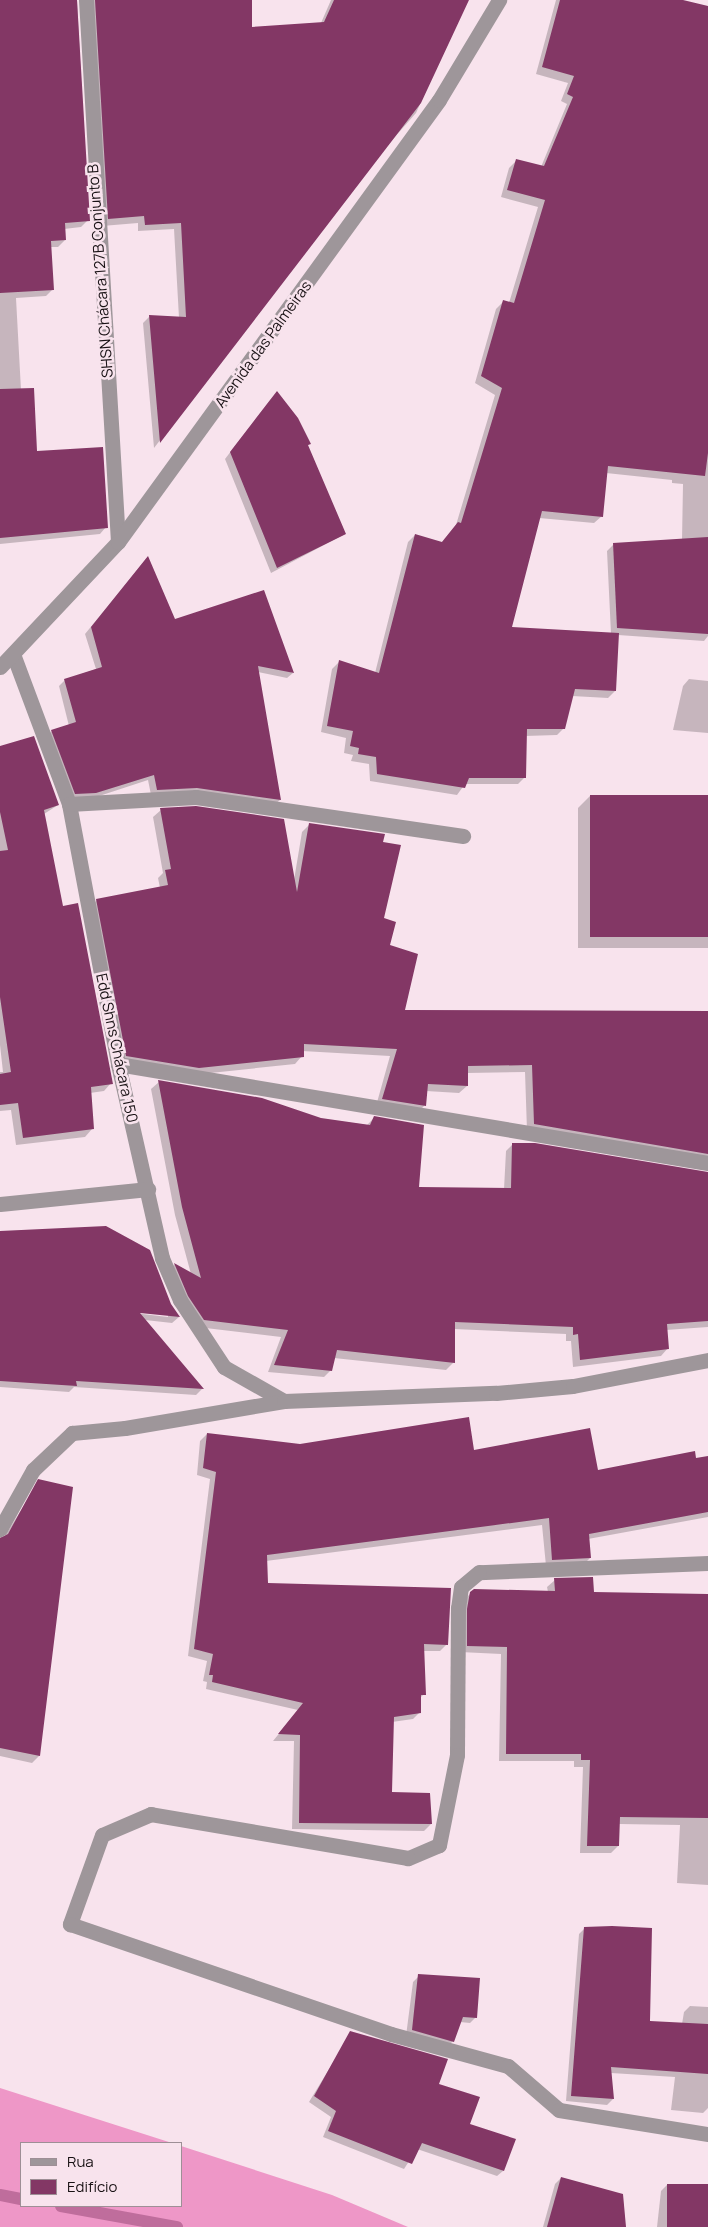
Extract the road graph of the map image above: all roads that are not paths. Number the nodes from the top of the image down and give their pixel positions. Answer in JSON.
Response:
{"nodes":[{"id":1,"x":86,"y":0,"type":"edge"},
{"id":2,"x":499,"y":0,"type":"edge"},
{"id":3,"x":118,"y":542,"type":"junction"},
{"id":4,"x":13,"y":654,"type":"junction"},
{"id":5,"x":0,"y":667,"type":"edge"},
{"id":6,"x":69,"y":804,"type":"junction"},
{"id":7,"x":463,"y":836,"type":"dead end"},
{"id":8,"x":118,"y":1064,"type":"junction"},
{"id":9,"x":708,"y":1163,"type":"edge"},
{"id":10,"x":148,"y":1190,"type":"junction"},
{"id":11,"x":0,"y":1204,"type":"edge"},
{"id":12,"x":708,"y":1360,"type":"edge"},
{"id":13,"x":284,"y":1401,"type":"junction"},
{"id":14,"x":0,"y":1529,"type":"edge"},
{"id":15,"x":708,"y":1563,"type":"edge"},
{"id":16,"x":708,"y":2134,"type":"edge"}],
"edges":[{"from":1,"to":3,"type":"street","name":"SHSN Chácara 127B Conjunto B"},
{"from":2,"to":3,"type":"street","name":"Avenida das Palmeiras"},
{"from":3,"to":4,"type":"street","name":"Avenida das Palmeiras"},
{"from":4,"to":5,"type":"street","name":"Avenida das Palmeiras"},
{"from":4,"to":6,"type":"street","name":"Edd Shns Chácara 150"},
{"from":6,"to":7,"type":"street"},
{"from":6,"to":8,"type":"street","name":"Edd Shns Chácara 150"},
{"from":8,"to":9,"type":"street"},
{"from":8,"to":10,"type":"street","name":"Edd Shns Chácara 150"},
{"from":10,"to":11,"type":"street"},
{"from":10,"to":13,"type":"street","name":"Edd Shns Chácara 150"},
{"from":12,"to":13,"type":"street"},
{"from":13,"to":14,"type":"street"},
{"from":15,"to":16,"type":"street"}]}
